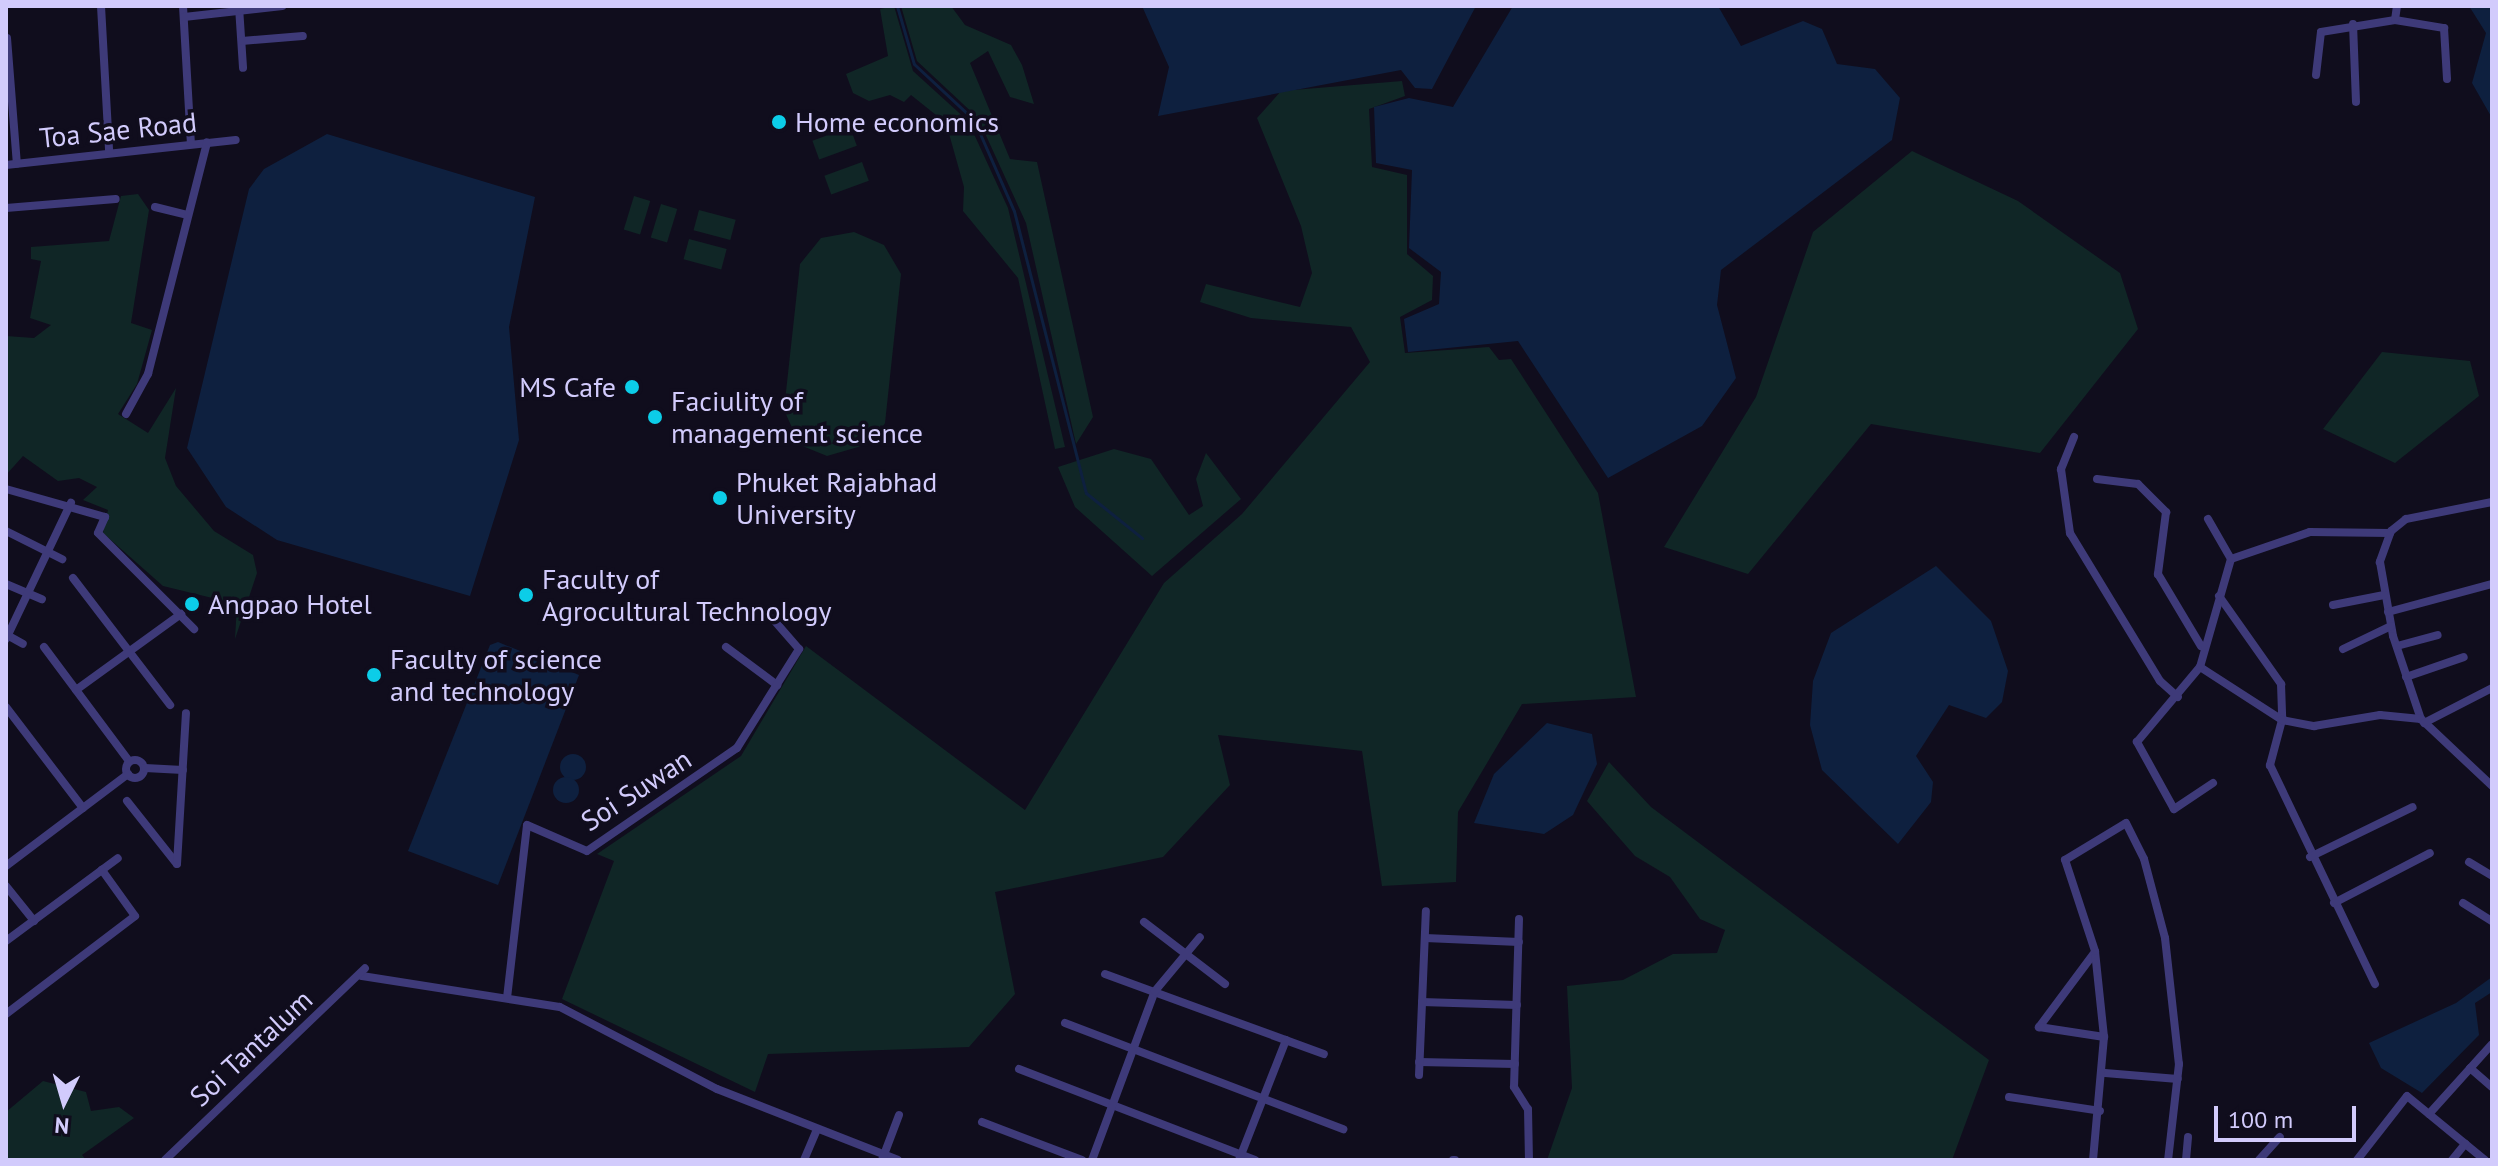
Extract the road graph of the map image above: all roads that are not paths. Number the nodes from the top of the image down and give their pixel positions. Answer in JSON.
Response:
{"nodes":[{"id":1,"x":101,"y":6,"type":"edge"},
{"id":2,"x":183,"y":6,"type":"edge"},
{"id":3,"x":282,"y":6,"type":"edge"},
{"id":4,"x":2397,"y":6,"type":"edge"},
{"id":5,"x":240,"y":9,"type":"edge"},
{"id":6,"x":184,"y":17,"type":"junction"},
{"id":7,"x":2395,"y":20,"type":"junction"},
{"id":8,"x":2353,"y":24,"type":"junction"},
{"id":9,"x":303,"y":36,"type":"dead end"},
{"id":10,"x":7,"y":38,"type":"edge"},
{"id":11,"x":242,"y":41,"type":"junction"},
{"id":12,"x":243,"y":68,"type":"dead end"},
{"id":13,"x":2316,"y":75,"type":"dead end"},
{"id":14,"x":2447,"y":79,"type":"dead end"},
{"id":15,"x":2356,"y":102,"type":"dead end"},
{"id":16,"x":236,"y":140,"type":"dead end"},
{"id":17,"x":207,"y":142,"type":"junction"},
{"id":18,"x":191,"y":143,"type":"junction"},
{"id":19,"x":109,"y":151,"type":"junction"},
{"id":20,"x":17,"y":164,"type":"junction"},
{"id":21,"x":6,"y":165,"type":"edge"},
{"id":22,"x":116,"y":199,"type":"dead end"},
{"id":23,"x":155,"y":207,"type":"dead end"},
{"id":24,"x":6,"y":208,"type":"edge"},
{"id":25,"x":188,"y":215,"type":"junction"},
{"id":26,"x":126,"y":414,"type":"dead end"},
{"id":27,"x":2074,"y":437,"type":"dead end"},
{"id":28,"x":2097,"y":479,"type":"dead end"},
{"id":29,"x":6,"y":489,"type":"edge"},
{"id":30,"x":2492,"y":502,"type":"edge"},
{"id":31,"x":71,"y":503,"type":"junction"},
{"id":32,"x":2208,"y":519,"type":"dead end"},
{"id":33,"x":6,"y":531,"type":"edge"},
{"id":34,"x":2390,"y":533,"type":"junction"},
{"id":35,"x":48,"y":552,"type":"junction"},
{"id":36,"x":62,"y":559,"type":"dead end"},
{"id":37,"x":2231,"y":559,"type":"junction"},
{"id":38,"x":73,"y":578,"type":"dead end"},
{"id":39,"x":6,"y":584,"type":"edge"},
{"id":40,"x":2492,"y":584,"type":"edge"},
{"id":41,"x":28,"y":594,"type":"junction"},
{"id":42,"x":2384,"y":595,"type":"junction"},
{"id":43,"x":2219,"y":596,"type":"junction"},
{"id":44,"x":42,"y":599,"type":"dead end"},
{"id":45,"x":2333,"y":605,"type":"dead end"},
{"id":46,"x":2388,"y":612,"type":"junction"},
{"id":47,"x":181,"y":614,"type":"junction"},
{"id":48,"x":773,"y":619,"type":"dead end"},
{"id":49,"x":2391,"y":626,"type":"junction"},
{"id":50,"x":194,"y":629,"type":"dead end"},
{"id":51,"x":2438,"y":635,"type":"dead end"},
{"id":52,"x":7,"y":636,"type":"edge"},
{"id":53,"x":23,"y":644,"type":"dead end"},
{"id":54,"x":2201,"y":646,"type":"junction"},
{"id":55,"x":2397,"y":646,"type":"junction"},
{"id":56,"x":44,"y":647,"type":"dead end"},
{"id":57,"x":726,"y":647,"type":"dead end"},
{"id":58,"x":2343,"y":649,"type":"dead end"},
{"id":59,"x":129,"y":652,"type":"junction"},
{"id":60,"x":2464,"y":657,"type":"dead end"},
{"id":61,"x":2200,"y":667,"type":"junction"},
{"id":62,"x":2406,"y":677,"type":"junction"},
{"id":63,"x":777,"y":685,"type":"junction"},
{"id":64,"x":2492,"y":688,"type":"edge"},
{"id":65,"x":76,"y":690,"type":"junction"},
{"id":66,"x":2178,"y":697,"type":"junction"},
{"id":67,"x":170,"y":705,"type":"dead end"},
{"id":68,"x":6,"y":707,"type":"edge"},
{"id":69,"x":186,"y":713,"type":"dead end"},
{"id":70,"x":2282,"y":720,"type":"junction"},
{"id":71,"x":2423,"y":721,"type":"junction"},
{"id":72,"x":129,"y":761,"type":"junction"},
{"id":73,"x":145,"y":768,"type":"junction"},
{"id":74,"x":2492,"y":768,"type":"edge"},
{"id":75,"x":183,"y":770,"type":"junction"},
{"id":76,"x":128,"y":774,"type":"junction"},
{"id":77,"x":2483,"y":778,"type":"junction"},
{"id":78,"x":2213,"y":783,"type":"dead end"},
{"id":79,"x":2492,"y":786,"type":"edge"},
{"id":80,"x":127,"y":801,"type":"dead end"},
{"id":81,"x":2413,"y":807,"type":"dead end"},
{"id":82,"x":83,"y":808,"type":"junction"},
{"id":83,"x":2430,"y":853,"type":"dead end"},
{"id":84,"x":2310,"y":857,"type":"junction"},
{"id":85,"x":118,"y":858,"type":"dead end"},
{"id":86,"x":2469,"y":862,"type":"dead end"},
{"id":87,"x":6,"y":866,"type":"edge"},
{"id":88,"x":102,"y":870,"type":"junction"},
{"id":89,"x":2492,"y":876,"type":"edge"},
{"id":90,"x":6,"y":886,"type":"edge"},
{"id":91,"x":2334,"y":903,"type":"junction"},
{"id":92,"x":2463,"y":903,"type":"dead end"},
{"id":93,"x":1426,"y":911,"type":"dead end"},
{"id":94,"x":1519,"y":919,"type":"dead end"},
{"id":95,"x":34,"y":921,"type":"junction"},
{"id":96,"x":2492,"y":921,"type":"edge"},
{"id":97,"x":1144,"y":922,"type":"dead end"},
{"id":98,"x":1200,"y":937,"type":"dead end"},
{"id":99,"x":1425,"y":938,"type":"junction"},
{"id":100,"x":6,"y":941,"type":"edge"},
{"id":101,"x":1519,"y":942,"type":"junction"},
{"id":102,"x":2095,"y":951,"type":"junction"},
{"id":103,"x":1186,"y":955,"type":"junction"},
{"id":104,"x":1105,"y":974,"type":"dead end"},
{"id":105,"x":1225,"y":984,"type":"dead end"},
{"id":106,"x":2375,"y":984,"type":"dead end"},
{"id":107,"x":1155,"y":991,"type":"junction"},
{"id":108,"x":507,"y":998,"type":"junction"},
{"id":109,"x":1422,"y":1002,"type":"junction"},
{"id":110,"x":1517,"y":1005,"type":"junction"},
{"id":111,"x":6,"y":1014,"type":"edge"},
{"id":112,"x":1065,"y":1023,"type":"dead end"},
{"id":113,"x":2104,"y":1037,"type":"junction"},
{"id":114,"x":1286,"y":1040,"type":"junction"},
{"id":115,"x":2492,"y":1044,"type":"edge"},
{"id":116,"x":1134,"y":1048,"type":"junction"},
{"id":117,"x":1324,"y":1054,"type":"dead end"},
{"id":118,"x":1419,"y":1062,"type":"junction"},
{"id":119,"x":1515,"y":1064,"type":"junction"},
{"id":120,"x":2470,"y":1068,"type":"junction"},
{"id":121,"x":1019,"y":1069,"type":"dead end"},
{"id":122,"x":2105,"y":1073,"type":"junction"},
{"id":123,"x":1419,"y":1075,"type":"dead end"},
{"id":124,"x":2178,"y":1079,"type":"junction"},
{"id":125,"x":2492,"y":1087,"type":"edge"},
{"id":126,"x":2009,"y":1097,"type":"dead end"},
{"id":127,"x":1263,"y":1098,"type":"junction"},
{"id":128,"x":1113,"y":1104,"type":"junction"},
{"id":129,"x":2100,"y":1111,"type":"junction"},
{"id":130,"x":2429,"y":1114,"type":"junction"},
{"id":131,"x":899,"y":1115,"type":"dead end"},
{"id":132,"x":982,"y":1122,"type":"dead end"},
{"id":133,"x":1343,"y":1129,"type":"dead end"},
{"id":134,"x":817,"y":1130,"type":"junction"},
{"id":135,"x":2188,"y":1137,"type":"dead end"},
{"id":136,"x":2280,"y":1137,"type":"dead end"},
{"id":137,"x":2465,"y":1144,"type":"junction"},
{"id":138,"x":883,"y":1157,"type":"edge"},
{"id":139,"x":1240,"y":1157,"type":"edge"},
{"id":140,"x":165,"y":1160,"type":"edge"},
{"id":141,"x":804,"y":1160,"type":"edge"},
{"id":142,"x":898,"y":1160,"type":"edge"},
{"id":143,"x":1082,"y":1160,"type":"edge"},
{"id":144,"x":1092,"y":1160,"type":"edge"},
{"id":145,"x":1255,"y":1160,"type":"edge"},
{"id":146,"x":1529,"y":1160,"type":"edge"},
{"id":147,"x":2093,"y":1160,"type":"edge"},
{"id":148,"x":2168,"y":1160,"type":"edge"},
{"id":149,"x":2186,"y":1160,"type":"edge"},
{"id":150,"x":2259,"y":1160,"type":"edge"},
{"id":151,"x":2357,"y":1160,"type":"edge"},
{"id":152,"x":2452,"y":1160,"type":"edge"},
{"id":153,"x":2485,"y":1160,"type":"edge"}],
"edges":[{"from":1,"to":19,"type":"street"},
{"from":2,"to":6,"type":"street"},
{"from":3,"to":5,"type":"street"},
{"from":4,"to":7,"type":"street"},
{"from":5,"to":6,"type":"street"},
{"from":5,"to":11,"type":"street"},
{"from":6,"to":18,"type":"street"},
{"from":7,"to":8,"type":"street"},
{"from":7,"to":14,"type":"street"},
{"from":8,"to":13,"type":"street"},
{"from":8,"to":15,"type":"street"},
{"from":9,"to":11,"type":"street"},
{"from":10,"to":20,"type":"street"},
{"from":11,"to":12,"type":"street"},
{"from":16,"to":17,"type":"street","name":"Toa Sae Road"},
{"from":17,"to":18,"type":"street","name":"Toa Sae Road"},
{"from":17,"to":25,"type":"street"},
{"from":18,"to":19,"type":"street","name":"Toa Sae Road"},
{"from":19,"to":20,"type":"street","name":"Toa Sae Road"},
{"from":20,"to":21,"type":"street","name":"Toa Sae Road"},
{"from":22,"to":24,"type":"street"},
{"from":23,"to":25,"type":"street"},
{"from":25,"to":26,"type":"street"},
{"from":27,"to":66,"type":"street"},
{"from":28,"to":54,"type":"street"},
{"from":29,"to":31,"type":"street"},
{"from":30,"to":34,"type":"street"},
{"from":31,"to":35,"type":"street"},
{"from":31,"to":47,"type":"street"},
{"from":32,"to":37,"type":"street"},
{"from":33,"to":35,"type":"street"},
{"from":34,"to":37,"type":"street"},
{"from":34,"to":42,"type":"street"},
{"from":35,"to":36,"type":"street"},
{"from":35,"to":41,"type":"street"},
{"from":37,"to":43,"type":"street"},
{"from":38,"to":59,"type":"street"},
{"from":39,"to":41,"type":"street"},
{"from":40,"to":46,"type":"street"},
{"from":41,"to":44,"type":"street"},
{"from":41,"to":52,"type":"street"},
{"from":42,"to":45,"type":"street"},
{"from":42,"to":46,"type":"street"},
{"from":43,"to":54,"type":"street"},
{"from":43,"to":70,"type":"street"},
{"from":46,"to":49,"type":"street"},
{"from":47,"to":50,"type":"street"},
{"from":47,"to":59,"type":"street"},
{"from":48,"to":63,"type":"street","name":"Soi Suwan"},
{"from":49,"to":55,"type":"street"},
{"from":49,"to":58,"type":"street"},
{"from":51,"to":55,"type":"street"},
{"from":52,"to":53,"type":"street"},
{"from":54,"to":61,"type":"street"},
{"from":55,"to":62,"type":"street"},
{"from":56,"to":65,"type":"street"},
{"from":57,"to":63,"type":"street"},
{"from":59,"to":65,"type":"street"},
{"from":59,"to":67,"type":"street"},
{"from":60,"to":62,"type":"street"},
{"from":61,"to":66,"type":"street"},
{"from":61,"to":70,"type":"street"},
{"from":62,"to":71,"type":"street"},
{"from":63,"to":108,"type":"street","name":"Soi Suwan"},
{"from":64,"to":71,"type":"street"},
{"from":65,"to":72,"type":"street"},
{"from":66,"to":78,"type":"street"},
{"from":68,"to":82,"type":"street"},
{"from":69,"to":75,"type":"street"},
{"from":70,"to":71,"type":"street"},
{"from":70,"to":84,"type":"street"},
{"from":71,"to":77,"type":"street"},
{"from":72,"to":73,"type":"street"},
{"from":72,"to":76,"type":"street"},
{"from":73,"to":75,"type":"street"},
{"from":73,"to":76,"type":"street"},
{"from":74,"to":77,"type":"street"},
{"from":75,"to":80,"type":"street"},
{"from":76,"to":82,"type":"street"},
{"from":77,"to":79,"type":"street"},
{"from":81,"to":84,"type":"street"},
{"from":82,"to":87,"type":"street"},
{"from":83,"to":91,"type":"street"},
{"from":84,"to":91,"type":"street"},
{"from":85,"to":88,"type":"street"},
{"from":86,"to":89,"type":"street"},
{"from":88,"to":95,"type":"street"},
{"from":88,"to":111,"type":"street"},
{"from":90,"to":95,"type":"street"},
{"from":91,"to":106,"type":"street"},
{"from":92,"to":96,"type":"street"},
{"from":93,"to":99,"type":"street"},
{"from":94,"to":101,"type":"street"},
{"from":95,"to":100,"type":"street"},
{"from":97,"to":103,"type":"street"},
{"from":98,"to":103,"type":"street"},
{"from":99,"to":101,"type":"street"},
{"from":99,"to":109,"type":"street"},
{"from":101,"to":110,"type":"street"},
{"from":102,"to":113,"type":"street"},
{"from":102,"to":113,"type":"street"},
{"from":102,"to":124,"type":"street"},
{"from":103,"to":105,"type":"street"},
{"from":103,"to":107,"type":"street"},
{"from":104,"to":107,"type":"street"},
{"from":107,"to":114,"type":"street"},
{"from":107,"to":116,"type":"street"},
{"from":108,"to":134,"type":"street"},
{"from":108,"to":140,"type":"street","name":"Soi Tantalum"},
{"from":109,"to":110,"type":"street"},
{"from":109,"to":118,"type":"street"},
{"from":110,"to":119,"type":"street"},
{"from":112,"to":116,"type":"street"},
{"from":113,"to":122,"type":"street"},
{"from":114,"to":117,"type":"street"},
{"from":114,"to":127,"type":"street"},
{"from":115,"to":120,"type":"street"},
{"from":116,"to":127,"type":"street"},
{"from":116,"to":128,"type":"street"},
{"from":118,"to":119,"type":"street"},
{"from":118,"to":123,"type":"street"},
{"from":119,"to":146,"type":"street"},
{"from":120,"to":125,"type":"street"},
{"from":120,"to":130,"type":"street"},
{"from":121,"to":128,"type":"street"},
{"from":122,"to":124,"type":"street"},
{"from":122,"to":129,"type":"street"},
{"from":124,"to":148,"type":"street"},
{"from":126,"to":129,"type":"street"},
{"from":127,"to":133,"type":"street"},
{"from":127,"to":139,"type":"street"},
{"from":128,"to":139,"type":"street"},
{"from":128,"to":144,"type":"street"},
{"from":129,"to":147,"type":"street"},
{"from":130,"to":137,"type":"street"},
{"from":130,"to":151,"type":"street"},
{"from":131,"to":138,"type":"street"},
{"from":132,"to":143,"type":"street"},
{"from":134,"to":138,"type":"street"},
{"from":134,"to":141,"type":"street"},
{"from":135,"to":149,"type":"street"},
{"from":136,"to":150,"type":"street"},
{"from":137,"to":152,"type":"street"},
{"from":137,"to":153,"type":"street"},
{"from":138,"to":142,"type":"street"},
{"from":139,"to":145,"type":"street"}]}
